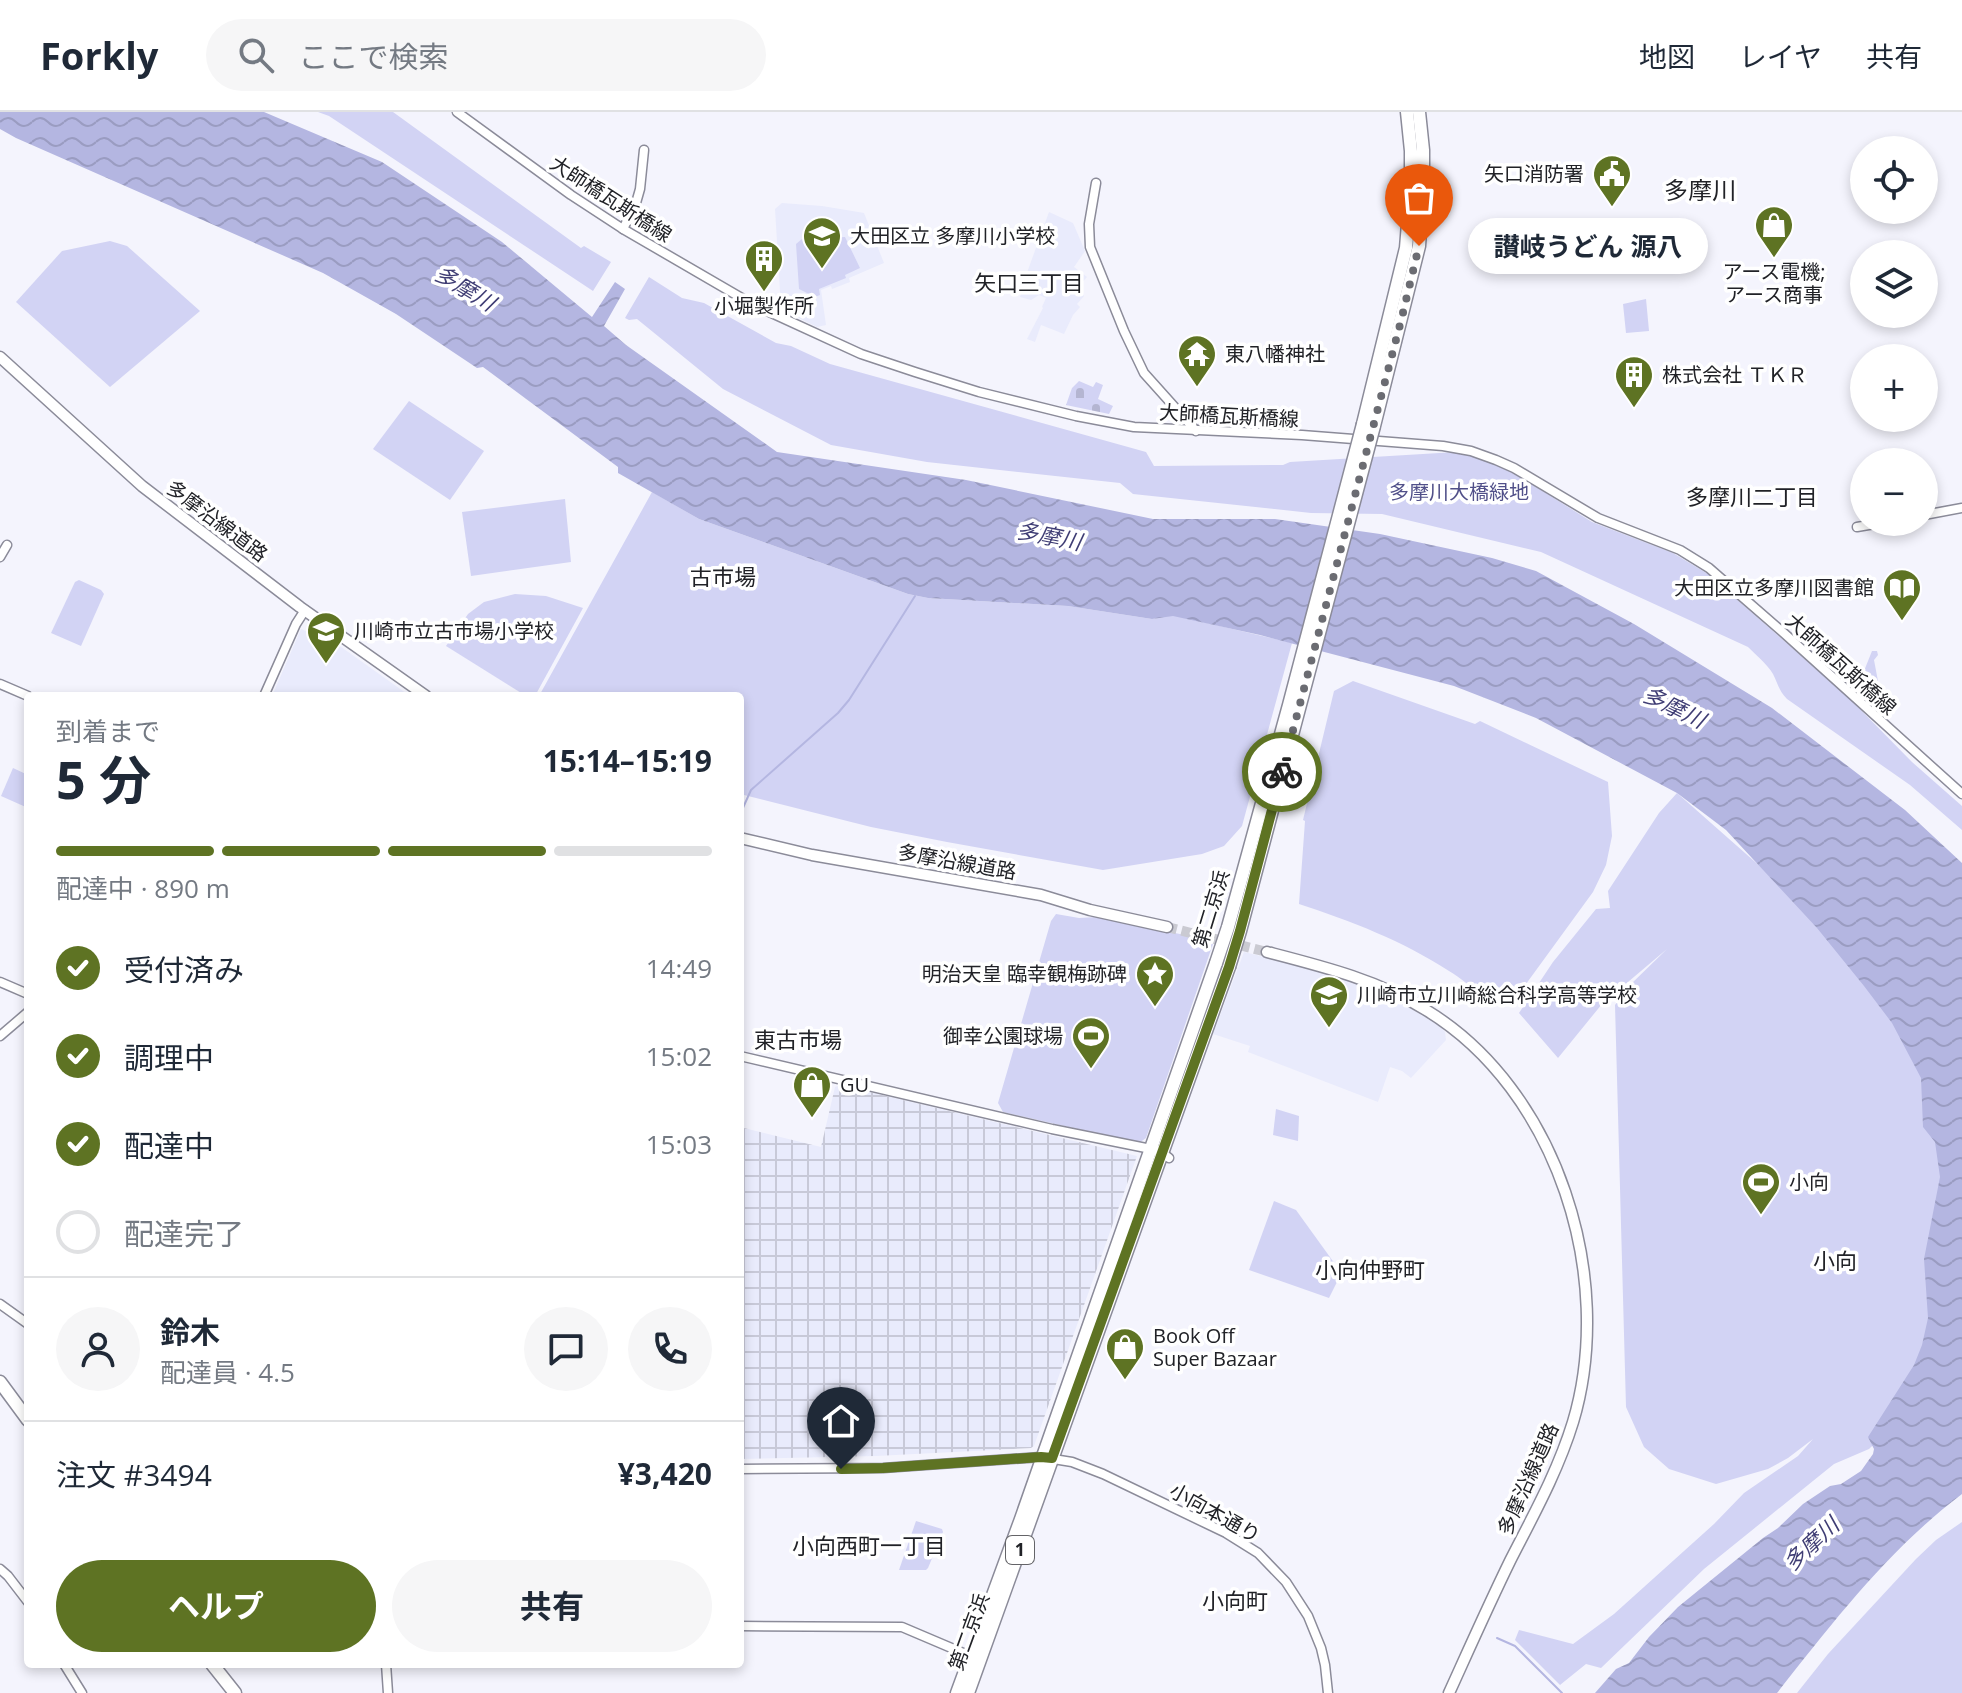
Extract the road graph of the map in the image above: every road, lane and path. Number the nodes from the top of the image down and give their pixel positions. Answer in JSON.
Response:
{"nodes":[{"id":1,"x":457,"y":112,"type":"edge"},
{"id":2,"x":1407,"y":112,"type":"edge"},
{"id":3,"x":1419,"y":112,"type":"edge"},
{"id":4,"x":644,"y":150,"type":"dead end"},
{"id":5,"x":1096,"y":183,"type":"dead end"},
{"id":6,"x":623,"y":229,"type":"junction"},
{"id":7,"x":0,"y":357,"type":"edge"},
{"id":8,"x":1368,"y":425,"type":"junction"},
{"id":9,"x":1196,"y":431,"type":"junction"},
{"id":10,"x":1962,"y":508,"type":"edge"},
{"id":11,"x":1938,"y":512,"type":"edge"},
{"id":12,"x":7,"y":545,"type":"dead end"},
{"id":13,"x":0,"y":557,"type":"edge"},
{"id":14,"x":305,"y":610,"type":"junction"},
{"id":15,"x":0,"y":684,"type":"edge"},
{"id":16,"x":266,"y":692,"type":"edge"},
{"id":17,"x":420,"y":692,"type":"edge"},
{"id":18,"x":24,"y":694,"type":"edge"},
{"id":19,"x":1962,"y":794,"type":"edge"},
{"id":20,"x":744,"y":839,"type":"edge"},
{"id":21,"x":1167,"y":927,"type":"tunnel mouth"},
{"id":22,"x":1267,"y":952,"type":"tunnel mouth"},
{"id":23,"x":0,"y":982,"type":"edge"},
{"id":24,"x":24,"y":992,"type":"edge"},
{"id":25,"x":24,"y":1015,"type":"edge"},
{"id":26,"x":0,"y":1036,"type":"edge"},
{"id":27,"x":744,"y":1057,"type":"edge"},
{"id":28,"x":1155,"y":1154,"type":"junction"},
{"id":29,"x":0,"y":1304,"type":"edge"},
{"id":30,"x":24,"y":1321,"type":"edge"},
{"id":31,"x":0,"y":1382,"type":"edge"},
{"id":32,"x":0,"y":1395,"type":"edge"},
{"id":33,"x":24,"y":1415,"type":"edge"},
{"id":34,"x":24,"y":1427,"type":"edge"},
{"id":35,"x":1047,"y":1458,"type":"junction"},
{"id":36,"x":744,"y":1469,"type":"edge"},
{"id":37,"x":0,"y":1569,"type":"edge"},
{"id":38,"x":24,"y":1597,"type":"edge"},
{"id":39,"x":744,"y":1626,"type":"edge"},
{"id":40,"x":975,"y":1658,"type":"junction"},
{"id":41,"x":66,"y":1668,"type":"edge"},
{"id":42,"x":206,"y":1668,"type":"edge"},
{"id":43,"x":215,"y":1668,"type":"edge"},
{"id":44,"x":386,"y":1668,"type":"edge"},
{"id":45,"x":82,"y":1693,"type":"edge"},
{"id":46,"x":225,"y":1693,"type":"edge"},
{"id":47,"x":235,"y":1693,"type":"edge"},
{"id":48,"x":388,"y":1693,"type":"edge"},
{"id":49,"x":957,"y":1693,"type":"edge"},
{"id":50,"x":968,"y":1693,"type":"edge"},
{"id":51,"x":1328,"y":1693,"type":"edge"},
{"id":52,"x":1449,"y":1693,"type":"edge"}],
"edges":[{"from":1,"to":6,"type":"street","name":"大師橋瓦斯橋線"},
{"from":2,"to":8,"type":"highway","name":"第二京浜","number":"1"},
{"from":3,"to":8,"type":"highway","name":"第二京浜","number":"1"},
{"from":4,"to":6,"type":"street"},
{"from":5,"to":9,"type":"street"},
{"from":6,"to":9,"type":"street","name":"大師橋瓦斯橋線"},
{"from":7,"to":14,"type":"main road","name":"多摩沿線道路"},
{"from":8,"to":28,"type":"highway","name":"第二京浜","number":"1","bridge":true},
{"from":9,"to":19,"type":"street","name":"大師橋瓦斯橋線"},
{"from":10,"to":11,"type":"street"},
{"from":12,"to":13,"type":"street"},
{"from":14,"to":16,"type":"street"},
{"from":14,"to":17,"type":"main road","name":"多摩沿線道路"},
{"from":15,"to":18,"type":"street"},
{"from":20,"to":21,"type":"main road","name":"多摩沿線道路"},
{"from":22,"to":52,"type":"main road","name":"多摩沿線道路"},
{"from":23,"to":24,"type":"street"},
{"from":25,"to":26,"type":"street"},
{"from":27,"to":28,"type":"street"},
{"from":28,"to":35,"type":"highway","name":"第二京浜","number":"1"},
{"from":29,"to":30,"type":"street"},
{"from":31,"to":33,"type":"highway"},
{"from":32,"to":34,"type":"highway"},
{"from":35,"to":36,"type":"street","name":"小向本通り"},
{"from":35,"to":40,"type":"highway","name":"第二京浜","number":"1"},
{"from":35,"to":40,"type":"highway","name":"第二京浜","number":"1"},
{"from":35,"to":51,"type":"street","name":"小向本通り"},
{"from":37,"to":38,"type":"street"},
{"from":39,"to":40,"type":"street"},
{"from":40,"to":49,"type":"highway","name":"第二京浜","number":"1"},
{"from":40,"to":50,"type":"highway","name":"第二京浜","number":"1"},
{"from":41,"to":45,"type":"street"},
{"from":42,"to":46,"type":"highway"},
{"from":43,"to":47,"type":"highway"},
{"from":44,"to":48,"type":"street"}]}
